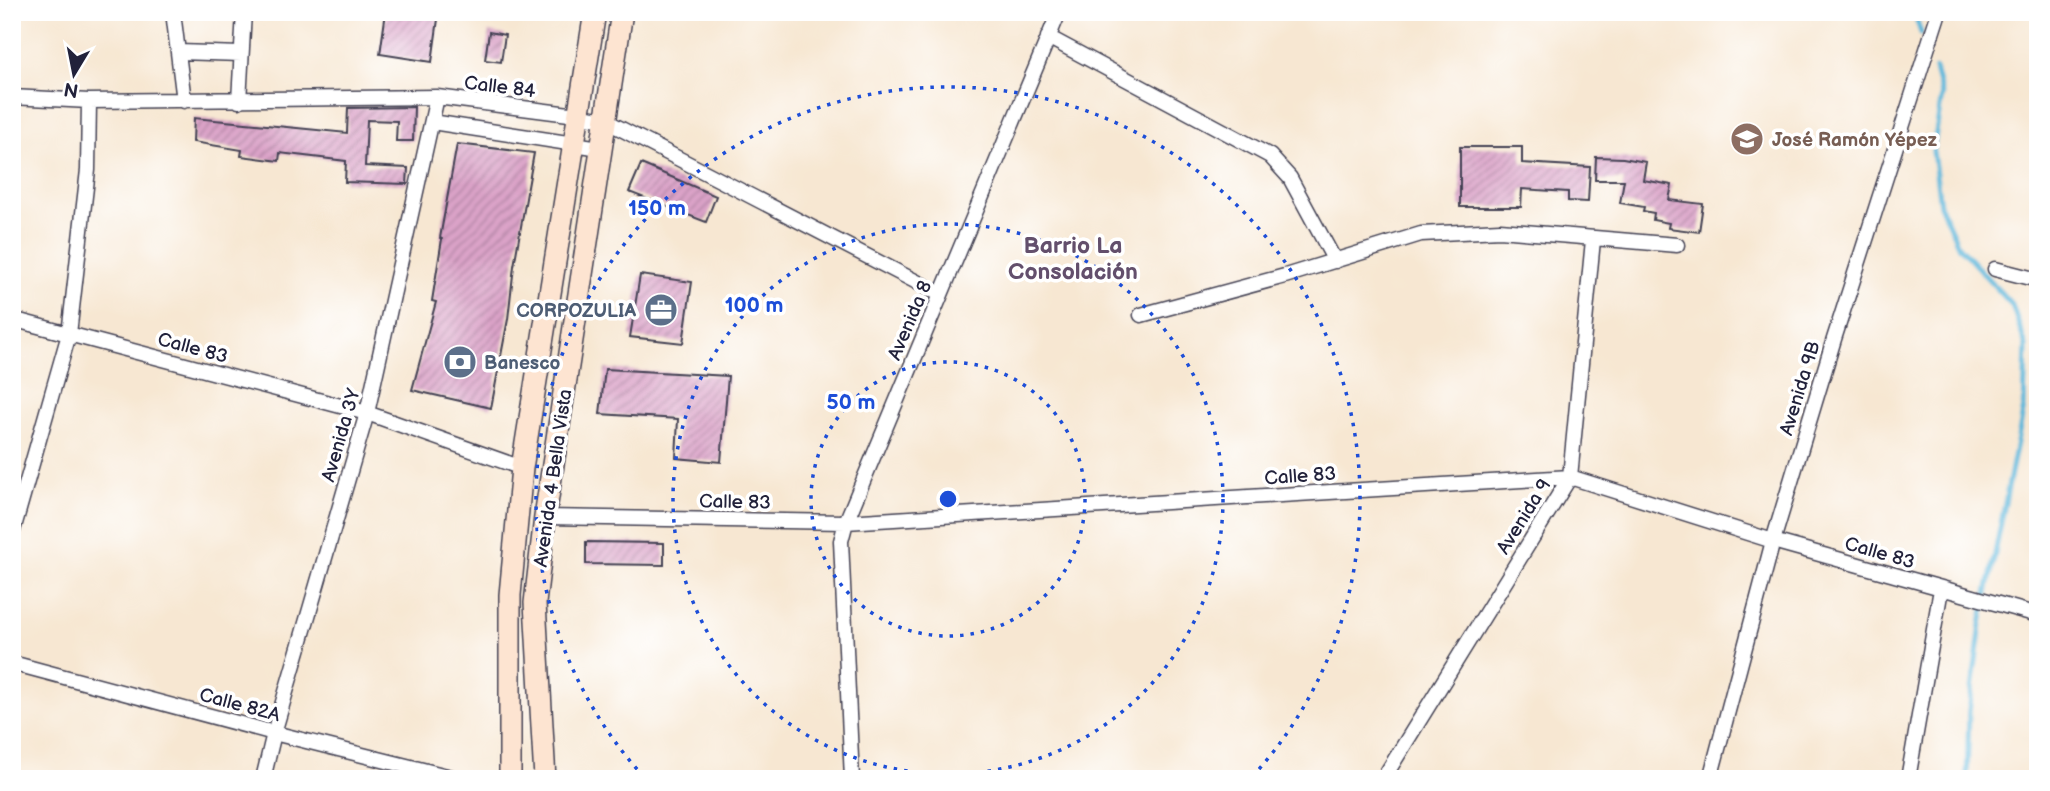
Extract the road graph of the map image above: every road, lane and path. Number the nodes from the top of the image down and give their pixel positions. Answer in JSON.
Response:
{"nodes":[{"id":1,"x":173,"y":12,"type":"edge"},
{"id":2,"x":244,"y":12,"type":"edge"},
{"id":3,"x":595,"y":12,"type":"edge"},
{"id":4,"x":622,"y":12,"type":"edge"},
{"id":5,"x":1059,"y":12,"type":"edge"},
{"id":6,"x":1939,"y":12,"type":"edge"},
{"id":7,"x":1048,"y":37,"type":"junction"},
{"id":8,"x":179,"y":52,"type":"junction"},
{"id":9,"x":241,"y":54,"type":"junction"},
{"id":10,"x":12,"y":97,"type":"edge"},
{"id":11,"x":437,"y":97,"type":"junction"},
{"id":12,"x":89,"y":101,"type":"junction"},
{"id":13,"x":184,"y":101,"type":"junction"},
{"id":14,"x":239,"y":101,"type":"junction"},
{"id":15,"x":578,"y":115,"type":"junction"},
{"id":16,"x":604,"y":120,"type":"junction"},
{"id":17,"x":432,"y":122,"type":"junction"},
{"id":18,"x":572,"y":143,"type":"junction"},
{"id":19,"x":600,"y":148,"type":"junction"},
{"id":20,"x":1593,"y":240,"type":"junction"},
{"id":21,"x":1676,"y":246,"type":"dead end"},
{"id":22,"x":1335,"y":261,"type":"junction"},
{"id":23,"x":1995,"y":269,"type":"dead end"},
{"id":24,"x":2038,"y":279,"type":"edge"},
{"id":25,"x":940,"y":294,"type":"junction"},
{"id":26,"x":1141,"y":316,"type":"dead end"},
{"id":27,"x":12,"y":319,"type":"edge"},
{"id":28,"x":69,"y":334,"type":"junction"},
{"id":29,"x":367,"y":413,"type":"junction"},
{"id":30,"x":522,"y":468,"type":"junction"},
{"id":31,"x":1570,"y":477,"type":"junction"},
{"id":32,"x":545,"y":517,"type":"junction"},
{"id":33,"x":846,"y":522,"type":"junction"},
{"id":34,"x":12,"y":534,"type":"edge"},
{"id":35,"x":1773,"y":541,"type":"junction"},
{"id":36,"x":1941,"y":589,"type":"junction"},
{"id":37,"x":2038,"y":615,"type":"edge"},
{"id":38,"x":12,"y":663,"type":"edge"},
{"id":39,"x":274,"y":733,"type":"junction"},
{"id":40,"x":265,"y":777,"type":"edge"},
{"id":41,"x":458,"y":779,"type":"edge"},
{"id":42,"x":510,"y":779,"type":"edge"},
{"id":43,"x":545,"y":779,"type":"edge"},
{"id":44,"x":852,"y":779,"type":"edge"},
{"id":45,"x":1383,"y":779,"type":"edge"},
{"id":46,"x":1710,"y":779,"type":"edge"},
{"id":47,"x":1908,"y":779,"type":"edge"}],
"edges":[{"from":1,"to":8,"type":"street"},
{"from":2,"to":9,"type":"street"},
{"from":3,"to":15,"type":"street","name":"Avenida 4 Bella Vista"},
{"from":4,"to":16,"type":"street","name":"Avenida 4 Bella Vista"},
{"from":5,"to":7,"type":"street","name":"Avenida 8"},
{"from":6,"to":35,"type":"street","name":"Avenida 9B"},
{"from":7,"to":22,"type":"street"},
{"from":7,"to":25,"type":"street","name":"Avenida 8"},
{"from":8,"to":9,"type":"street"},
{"from":8,"to":13,"type":"street"},
{"from":9,"to":14,"type":"street"},
{"from":10,"to":12,"type":"street","name":"Calle 84"},
{"from":11,"to":14,"type":"street","name":"Calle 84"},
{"from":11,"to":15,"type":"street","name":"Calle 84"},
{"from":11,"to":17,"type":"street","name":"Avenida 3Y"},
{"from":12,"to":13,"type":"street","name":"Calle 84"},
{"from":12,"to":28,"type":"street"},
{"from":13,"to":14,"type":"street","name":"Calle 84"},
{"from":15,"to":16,"type":"street","name":"Calle 84"},
{"from":15,"to":18,"type":"street","name":"Avenida 4 Bella Vista"},
{"from":16,"to":19,"type":"street","name":"Avenida 4 Bella Vista"},
{"from":16,"to":25,"type":"street","name":"Calle 84"},
{"from":17,"to":18,"type":"street"},
{"from":17,"to":29,"type":"street","name":"Avenida 3Y"},
{"from":18,"to":19,"type":"street"},
{"from":18,"to":30,"type":"street","name":"Avenida 4 Bella Vista"},
{"from":19,"to":32,"type":"street","name":"Avenida 4 Bella Vista"},
{"from":20,"to":21,"type":"street"},
{"from":20,"to":22,"type":"street"},
{"from":20,"to":31,"type":"street","name":"Avenida 9"},
{"from":22,"to":26,"type":"street"},
{"from":23,"to":24,"type":"street"},
{"from":25,"to":33,"type":"street","name":"Avenida 8"},
{"from":27,"to":28,"type":"street","name":"Calle 83"},
{"from":28,"to":29,"type":"street","name":"Calle 83"},
{"from":28,"to":34,"type":"street"},
{"from":29,"to":30,"type":"street","name":"Calle 83"},
{"from":29,"to":39,"type":"street","name":"Avenida 3Y"},
{"from":30,"to":42,"type":"street","name":"Avenida 4 Bella Vista"},
{"from":31,"to":33,"type":"street","name":"Calle 83"},
{"from":31,"to":35,"type":"street","name":"Calle 83"},
{"from":31,"to":45,"type":"street","name":"Avenida 9"},
{"from":32,"to":33,"type":"street","name":"Calle 83"},
{"from":32,"to":43,"type":"street","name":"Avenida 4 Bella Vista"},
{"from":33,"to":44,"type":"street","name":"Avenida 8"},
{"from":35,"to":36,"type":"street","name":"Calle 83"},
{"from":35,"to":46,"type":"street","name":"Avenida 9B"},
{"from":36,"to":37,"type":"street","name":"Calle 83"},
{"from":36,"to":47,"type":"street"},
{"from":38,"to":39,"type":"street","name":"Calle 82A"},
{"from":39,"to":40,"type":"street","name":"Avenida 3Y"},
{"from":39,"to":41,"type":"street","name":"Calle 82A"}]}
